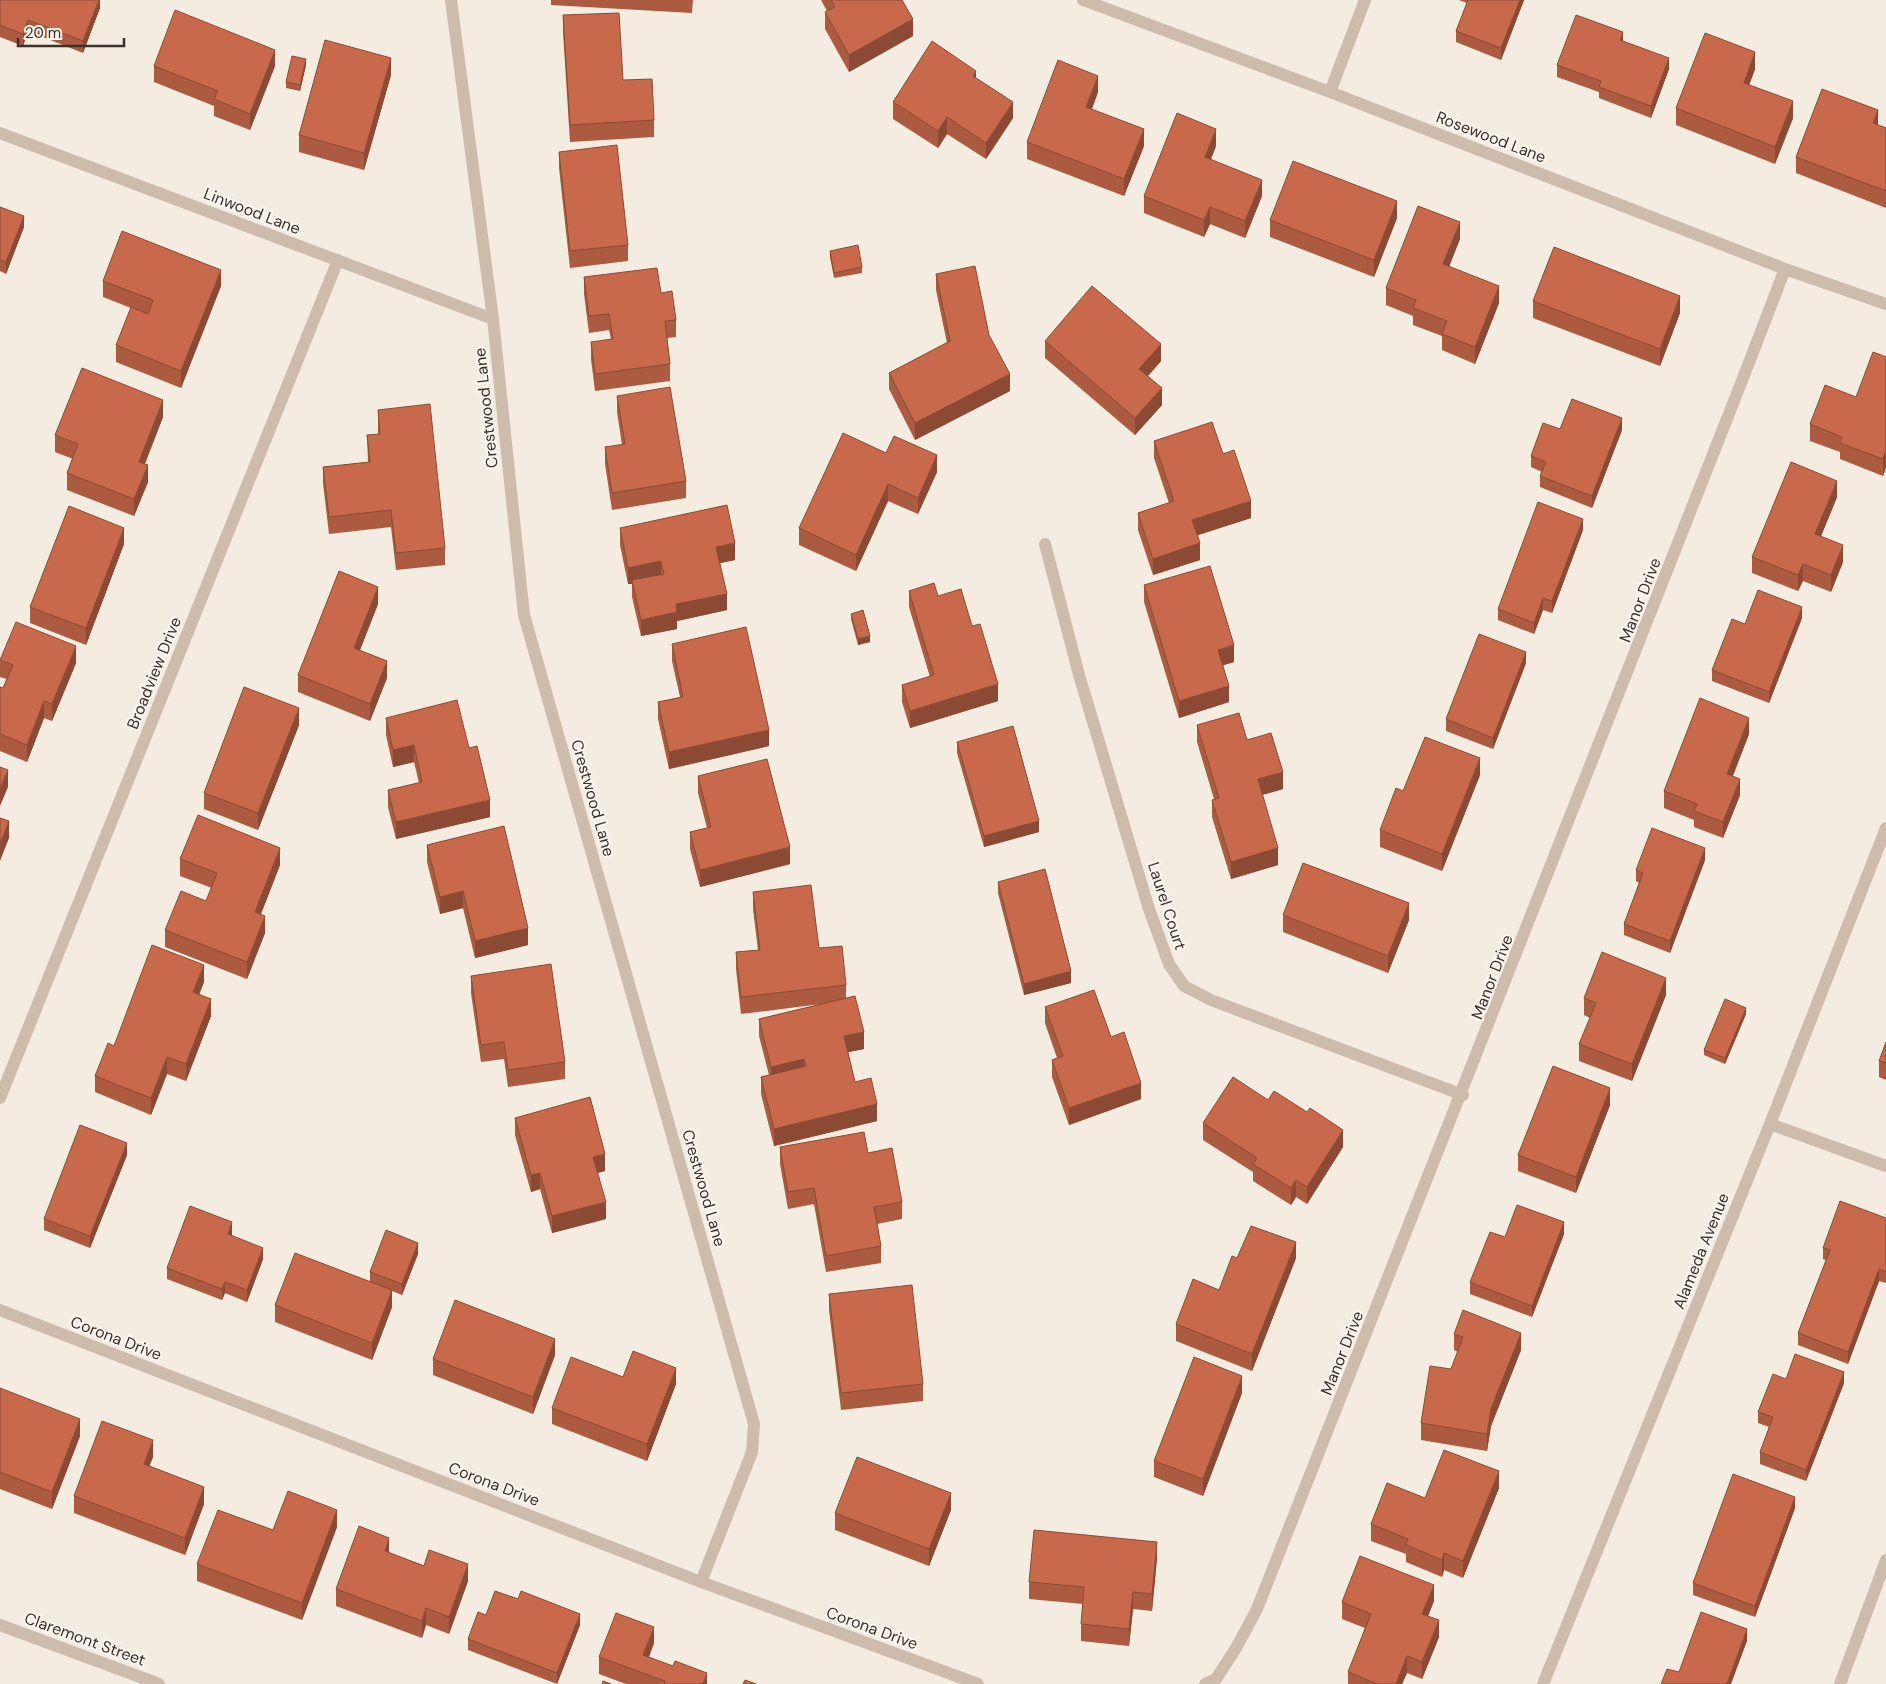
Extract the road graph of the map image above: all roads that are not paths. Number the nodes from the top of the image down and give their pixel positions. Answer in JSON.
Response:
{"nodes":[{"id":1,"x":451,"y":0,"type":"edge"},
{"id":2,"x":1083,"y":0,"type":"edge"},
{"id":3,"x":1365,"y":0,"type":"edge"},
{"id":4,"x":1330,"y":92,"type":"junction"},
{"id":5,"x":0,"y":133,"type":"edge"},
{"id":6,"x":338,"y":260,"type":"junction"},
{"id":7,"x":1785,"y":269,"type":"junction"},
{"id":8,"x":1886,"y":304,"type":"edge"},
{"id":9,"x":493,"y":319,"type":"junction"},
{"id":10,"x":1045,"y":544,"type":"dead end"},
{"id":11,"x":1886,"y":828,"type":"edge"},
{"id":12,"x":1463,"y":1094,"type":"junction"},
{"id":13,"x":0,"y":1098,"type":"edge"},
{"id":14,"x":1770,"y":1124,"type":"junction"},
{"id":15,"x":1886,"y":1166,"type":"edge"},
{"id":16,"x":0,"y":1310,"type":"edge"},
{"id":17,"x":1886,"y":1560,"type":"edge"},
{"id":18,"x":701,"y":1582,"type":"junction"},
{"id":19,"x":0,"y":1625,"type":"edge"},
{"id":20,"x":158,"y":1684,"type":"edge"},
{"id":21,"x":978,"y":1684,"type":"edge"},
{"id":22,"x":1206,"y":1684,"type":"edge"},
{"id":23,"x":1543,"y":1684,"type":"edge"},
{"id":24,"x":1840,"y":1684,"type":"edge"}],
"edges":[{"from":1,"to":9,"type":"street","name":"Crestwood Lane"},
{"from":2,"to":4,"type":"street","name":"Rosewood Lane"},
{"from":3,"to":4,"type":"street"},
{"from":4,"to":7,"type":"street","name":"Rosewood Lane"},
{"from":5,"to":6,"type":"street","name":"Linwood Lane"},
{"from":6,"to":9,"type":"street","name":"Linwood Lane"},
{"from":6,"to":13,"type":"street","name":"Broadview Drive"},
{"from":7,"to":8,"type":"street","name":"Rosewood Lane"},
{"from":7,"to":12,"type":"street","name":"Manor Drive"},
{"from":9,"to":18,"type":"street","name":"Crestwood Lane"},
{"from":10,"to":12,"type":"street","name":"Laurel Court"},
{"from":11,"to":14,"type":"street","name":"Alameda Avenue"},
{"from":12,"to":22,"type":"street","name":"Manor Drive"},
{"from":14,"to":15,"type":"street"},
{"from":14,"to":23,"type":"street","name":"Alameda Avenue"},
{"from":16,"to":18,"type":"street","name":"Corona Drive"},
{"from":17,"to":24,"type":"street"},
{"from":18,"to":21,"type":"street","name":"Corona Drive"},
{"from":19,"to":20,"type":"street","name":"Claremont Street"}]}
